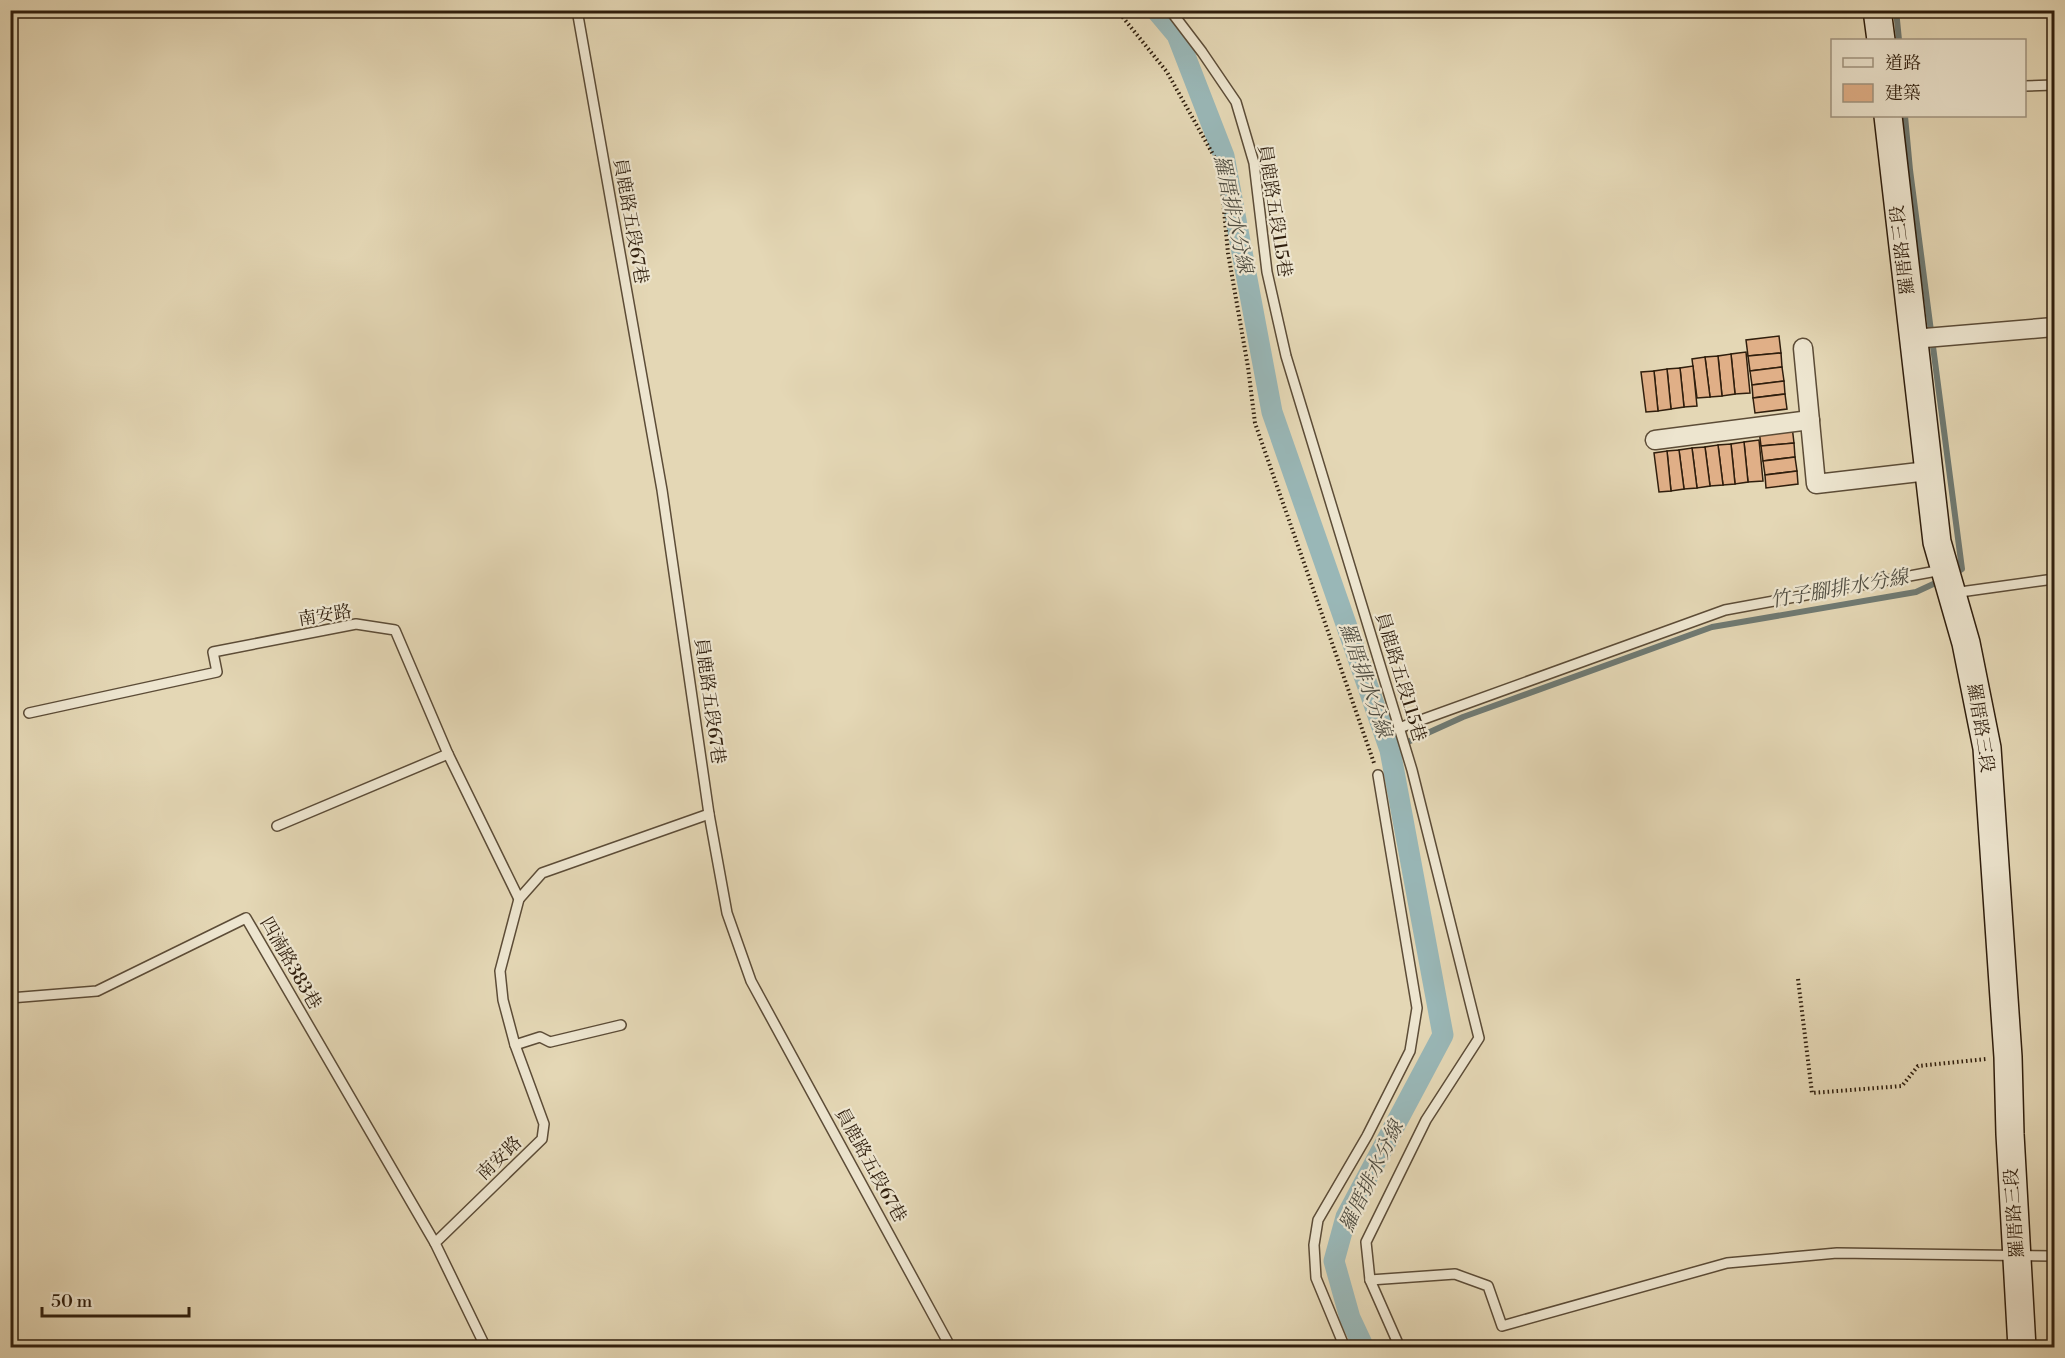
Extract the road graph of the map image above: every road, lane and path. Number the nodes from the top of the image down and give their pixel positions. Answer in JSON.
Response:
{"nodes":[{"id":1,"x":577,"y":10,"type":"edge"},
{"id":2,"x":1118,"y":10,"type":"edge"},
{"id":3,"x":1170,"y":10,"type":"edge"},
{"id":4,"x":1877,"y":10,"type":"edge"},
{"id":5,"x":1881,"y":39,"type":"edge"},
{"id":6,"x":2055,"y":85,"type":"edge"},
{"id":7,"x":2026,"y":86,"type":"edge"},
{"id":8,"x":1888,"y":117,"type":"edge"},
{"id":9,"x":2055,"y":327,"type":"edge"},
{"id":10,"x":1913,"y":339,"type":"junction"},
{"id":11,"x":1803,"y":348,"type":"dead end"},
{"id":12,"x":1810,"y":420,"type":"junction"},
{"id":13,"x":1654,"y":440,"type":"dead end"},
{"id":14,"x":1928,"y":471,"type":"junction"},
{"id":15,"x":2055,"y":579,"type":"edge"},
{"id":16,"x":1948,"y":580,"type":"junction"},
{"id":17,"x":29,"y":713,"type":"dead end"},
{"id":18,"x":1399,"y":728,"type":"junction"},
{"id":19,"x":448,"y":754,"type":"junction"},
{"id":20,"x":1378,"y":775,"type":"joint"},
{"id":21,"x":709,"y":813,"type":"junction"},
{"id":22,"x":277,"y":826,"type":"dead end"},
{"id":23,"x":519,"y":899,"type":"junction"},
{"id":24,"x":1798,"y":979,"type":"dead end"},
{"id":25,"x":10,"y":998,"type":"edge"},
{"id":26,"x":621,"y":1025,"type":"dead end"},
{"id":27,"x":515,"y":1045,"type":"junction"},
{"id":28,"x":2008,"y":1057,"type":"junction"},
{"id":29,"x":435,"y":1243,"type":"junction"},
{"id":30,"x":2017,"y":1255,"type":"junction"},
{"id":31,"x":2055,"y":1256,"type":"edge"},
{"id":32,"x":1370,"y":1280,"type":"junction"},
{"id":33,"x":486,"y":1347,"type":"edge"},
{"id":34,"x":951,"y":1347,"type":"edge"},
{"id":35,"x":1345,"y":1347,"type":"edge"},
{"id":36,"x":1400,"y":1347,"type":"edge"},
{"id":37,"x":2022,"y":1347,"type":"edge"}],
"edges":[{"from":1,"to":21,"type":"lane","name":"員鹿路五段67巷"},
{"from":2,"to":20,"type":"path"},
{"from":3,"to":18,"type":"lane","name":"員鹿路五段115巷"},
{"from":4,"to":5,"type":"street"},
{"from":6,"to":7,"type":"lane"},
{"from":8,"to":10,"type":"street","name":"羅厝路三段"},
{"from":9,"to":10,"type":"street"},
{"from":10,"to":14,"type":"street","name":"羅厝路三段"},
{"from":11,"to":12,"type":"street"},
{"from":12,"to":13,"type":"street"},
{"from":12,"to":14,"type":"street"},
{"from":14,"to":16,"type":"street","name":"羅厝路三段"},
{"from":15,"to":16,"type":"lane"},
{"from":16,"to":18,"type":"lane"},
{"from":16,"to":28,"type":"street","name":"羅厝路三段"},
{"from":17,"to":19,"type":"lane","name":"南安路"},
{"from":18,"to":32,"type":"lane","name":"員鹿路五段115巷"},
{"from":19,"to":22,"type":"lane"},
{"from":19,"to":23,"type":"lane","name":"南安路"},
{"from":20,"to":35,"type":"lane"},
{"from":21,"to":23,"type":"lane","name":"南安路"},
{"from":21,"to":34,"type":"lane","name":"員鹿路五段67巷"},
{"from":23,"to":27,"type":"lane","name":"南安路"},
{"from":24,"to":28,"type":"path"},
{"from":25,"to":29,"type":"lane","name":"四湳路383巷"},
{"from":26,"to":27,"type":"lane"},
{"from":27,"to":29,"type":"lane","name":"南安路"},
{"from":28,"to":30,"type":"street","name":"羅厝路三段"},
{"from":29,"to":33,"type":"lane"},
{"from":30,"to":31,"type":"lane"},
{"from":30,"to":32,"type":"lane"},
{"from":30,"to":37,"type":"street","name":"羅厝路三段"},
{"from":32,"to":36,"type":"lane","name":"員鹿路五段115巷"}]}
